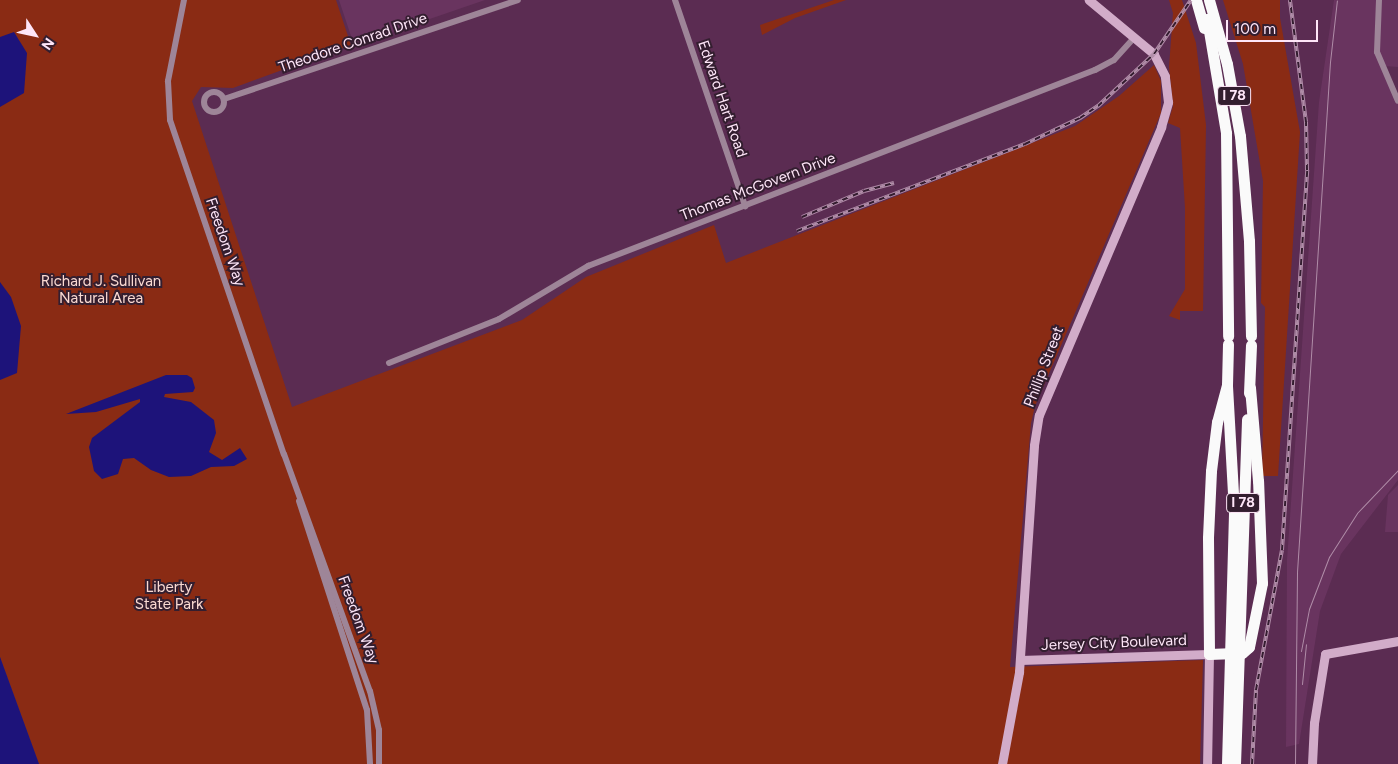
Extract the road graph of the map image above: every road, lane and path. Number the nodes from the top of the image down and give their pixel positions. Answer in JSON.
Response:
{"nodes":[{"id":1,"x":184,"y":0,"type":"edge"},
{"id":2,"x":518,"y":0,"type":"edge"},
{"id":3,"x":675,"y":0,"type":"edge"},
{"id":4,"x":1089,"y":0,"type":"edge"},
{"id":5,"x":1196,"y":0,"type":"edge"},
{"id":6,"x":1202,"y":0,"type":"edge"},
{"id":7,"x":1210,"y":0,"type":"edge"},
{"id":8,"x":1379,"y":0,"type":"edge"},
{"id":9,"x":1135,"y":37,"type":"junction"},
{"id":10,"x":1208,"y":38,"type":"junction"},
{"id":11,"x":224,"y":99,"type":"dead end"},
{"id":12,"x":1398,"y":101,"type":"edge"},
{"id":13,"x":744,"y":206,"type":"junction"},
{"id":14,"x":389,"y":363,"type":"dead end"},
{"id":15,"x":1227,"y":385,"type":"junction"},
{"id":16,"x":1250,"y":386,"type":"junction"},
{"id":17,"x":296,"y":488,"type":"junction"},
{"id":18,"x":1236,"y":619,"type":"junction"},
{"id":19,"x":1398,"y":641,"type":"edge"},
{"id":20,"x":1209,"y":654,"type":"junction"},
{"id":21,"x":1020,"y":660,"type":"junction"},
{"id":22,"x":370,"y":764,"type":"edge"},
{"id":23,"x":379,"y":764,"type":"edge"},
{"id":24,"x":1002,"y":764,"type":"edge"},
{"id":25,"x":1207,"y":764,"type":"edge"},
{"id":26,"x":1227,"y":764,"type":"edge"},
{"id":27,"x":1236,"y":764,"type":"edge"},
{"id":28,"x":1312,"y":764,"type":"edge"}],
"edges":[{"from":1,"to":17,"type":"street","name":"Freedom Way"},
{"from":2,"to":11,"type":"street","name":"Theodore Conrad Drive"},
{"from":3,"to":13,"type":"street","name":"Edward Hart Road"},
{"from":4,"to":9,"type":"street"},
{"from":5,"to":10,"type":"highway"},
{"from":6,"to":10,"type":"highway","number":"I 78"},
{"from":7,"to":16,"type":"highway","number":"I 78"},
{"from":8,"to":12,"type":"street"},
{"from":9,"to":13,"type":"street","name":"Thomas McGovern Drive"},
{"from":9,"to":21,"type":"street","name":"Phillip Street"},
{"from":10,"to":15,"type":"highway","number":"I 78"},
{"from":13,"to":14,"type":"street","name":"Thomas McGovern Drive"},
{"from":15,"to":18,"type":"highway","number":"I 78"},
{"from":15,"to":20,"type":"highway"},
{"from":16,"to":18,"type":"highway","number":"I 78"},
{"from":16,"to":20,"type":"highway"},
{"from":17,"to":22,"type":"street","name":"Freedom Way"},
{"from":17,"to":23,"type":"street","name":"Freedom Way"},
{"from":18,"to":26,"type":"highway","number":"I 78"},
{"from":18,"to":27,"type":"highway","number":"I 78"},
{"from":19,"to":28,"type":"street"},
{"from":20,"to":21,"type":"street","name":"Jersey City Boulevard"},
{"from":20,"to":25,"type":"street"},
{"from":21,"to":24,"type":"street","name":"Phillip Street"}]}
